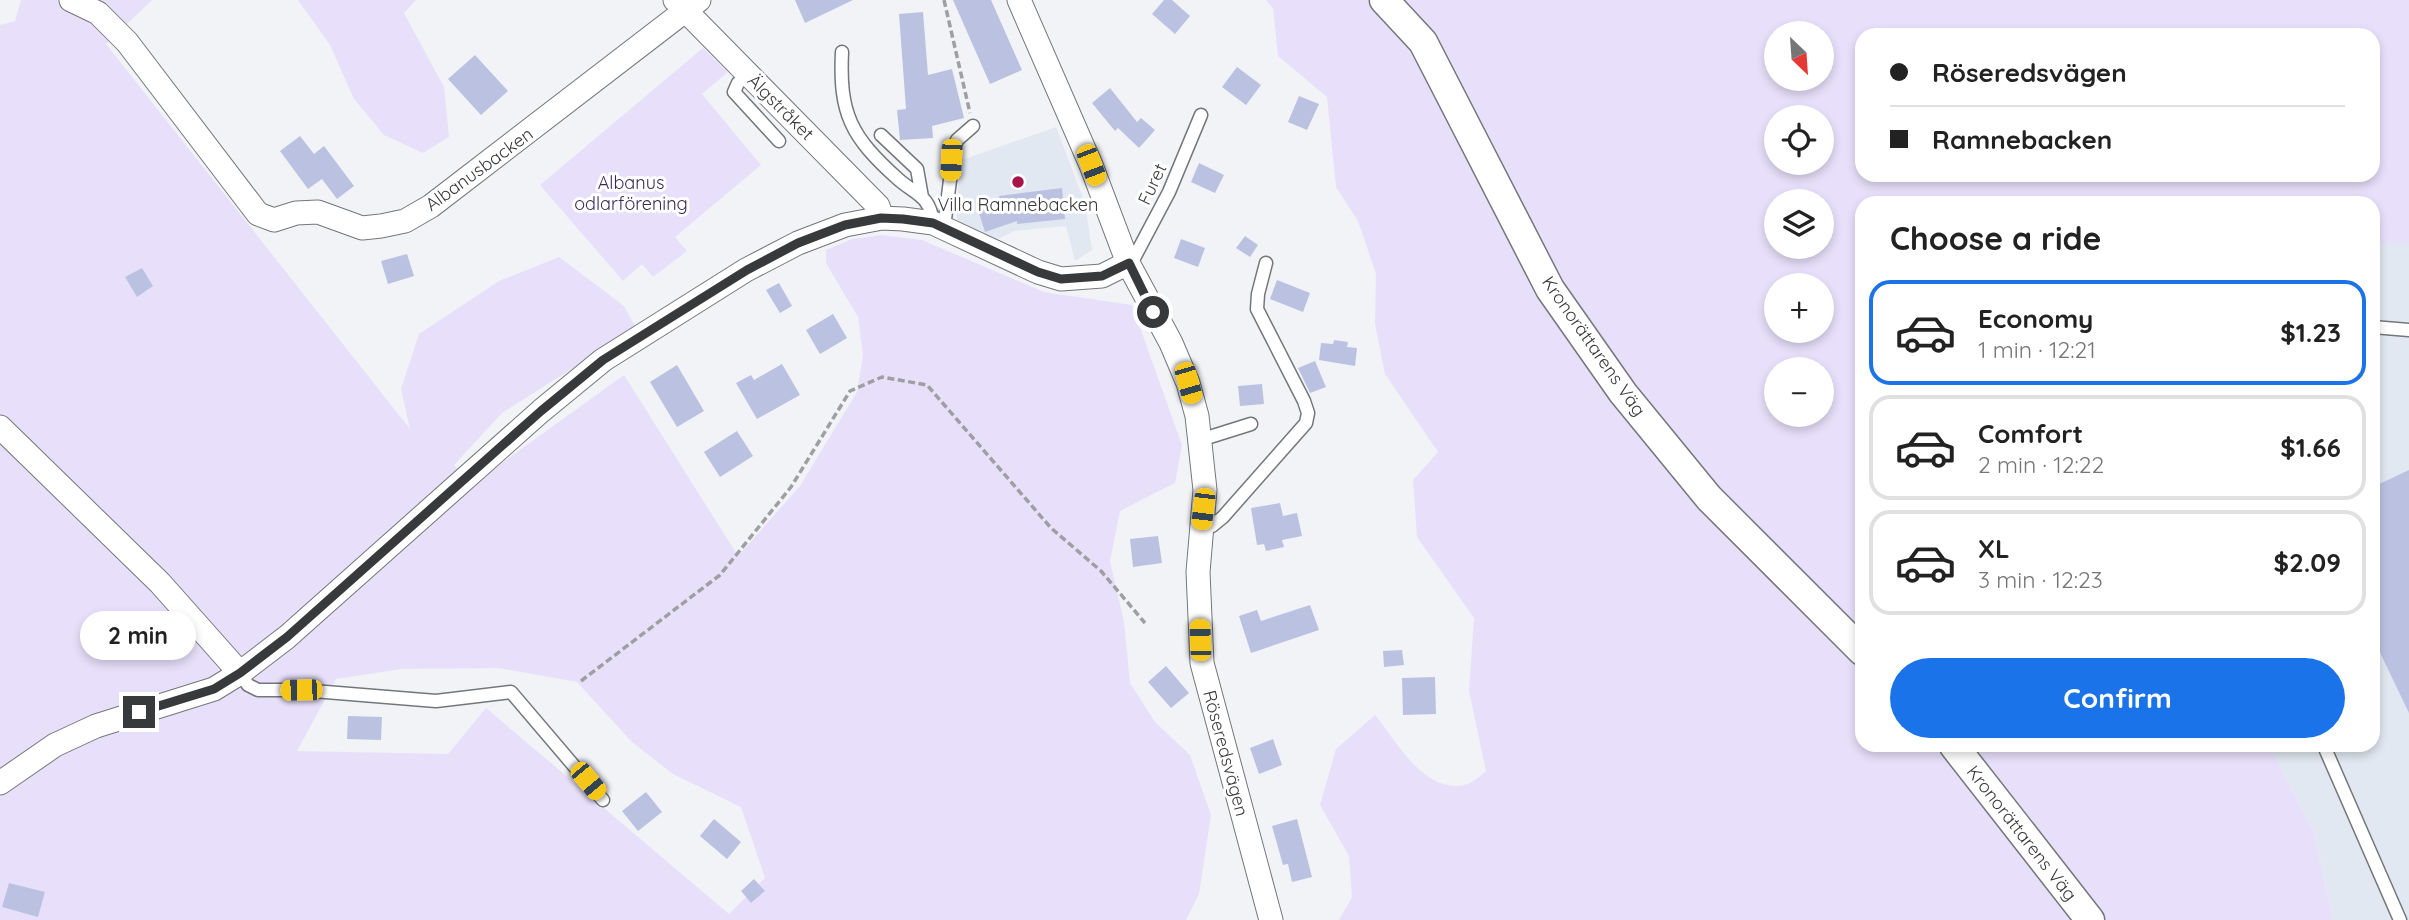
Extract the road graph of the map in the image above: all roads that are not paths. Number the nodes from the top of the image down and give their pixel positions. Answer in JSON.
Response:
{"nodes":[{"id":1,"x":71,"y":0,"type":"edge"},
{"id":2,"x":1019,"y":0,"type":"edge"},
{"id":3,"x":1384,"y":0,"type":"edge"},
{"id":4,"x":686,"y":4,"type":"edge"},
{"id":5,"x":842,"y":52,"type":"dead end"},
{"id":6,"x":749,"y":75,"type":"junction"},
{"id":7,"x":1201,"y":115,"type":"dead end"},
{"id":8,"x":973,"y":126,"type":"road end"},
{"id":9,"x":881,"y":135,"type":"dead end"},
{"id":10,"x":779,"y":141,"type":"dead end"},
{"id":11,"x":922,"y":197,"type":"junction"},
{"id":12,"x":881,"y":218,"type":"junction"},
{"id":13,"x":938,"y":225,"type":"junction"},
{"id":14,"x":1129,"y":263,"type":"junction"},
{"id":15,"x":1266,"y":263,"type":"dead end"},
{"id":16,"x":2380,"y":328,"type":"edge"},
{"id":17,"x":2409,"y":330,"type":"edge"},
{"id":18,"x":1251,"y":424,"type":"dead end"},
{"id":19,"x":0,"y":427,"type":"edge"},
{"id":20,"x":1200,"y":440,"type":"junction"},
{"id":21,"x":1201,"y":529,"type":"junction"},
{"id":22,"x":1855,"y":644,"type":"edge"},
{"id":23,"x":240,"y":673,"type":"junction"},
{"id":24,"x":1959,"y":752,"type":"edge"},
{"id":25,"x":2327,"y":752,"type":"edge"},
{"id":26,"x":0,"y":783,"type":"edge"},
{"id":27,"x":603,"y":800,"type":"dead end"},
{"id":28,"x":1271,"y":920,"type":"edge"},
{"id":29,"x":2090,"y":920,"type":"edge"},
{"id":30,"x":2400,"y":920,"type":"edge"}],
"edges":[{"from":1,"to":4,"type":"street","name":"Albanusbacken"},
{"from":2,"to":14,"type":"street","name":"Röseredsvägen"},
{"from":3,"to":22,"type":"street","name":"Kronorättarens Väg"},
{"from":4,"to":6,"type":"street","name":"Älgstråket"},
{"from":5,"to":11,"type":"lane"},
{"from":6,"to":10,"type":"lane"},
{"from":6,"to":12,"type":"street","name":"Älgstråket"},
{"from":7,"to":14,"type":"lane","name":"Furet"},
{"from":8,"to":13,"type":"lane"},
{"from":9,"to":11,"type":"lane"},
{"from":11,"to":13,"type":"lane"},
{"from":12,"to":13,"type":"street"},
{"from":12,"to":23,"type":"street"},
{"from":13,"to":14,"type":"street"},
{"from":14,"to":20,"type":"street","name":"Röseredsvägen"},
{"from":15,"to":21,"type":"lane"},
{"from":16,"to":17,"type":"lane"},
{"from":18,"to":20,"type":"lane"},
{"from":19,"to":23,"type":"street"},
{"from":20,"to":21,"type":"street","name":"Röseredsvägen"},
{"from":21,"to":28,"type":"street","name":"Röseredsvägen"},
{"from":23,"to":26,"type":"street"},
{"from":23,"to":27,"type":"lane"},
{"from":24,"to":29,"type":"street","name":"Kronorättarens Väg"},
{"from":25,"to":30,"type":"lane"}]}
